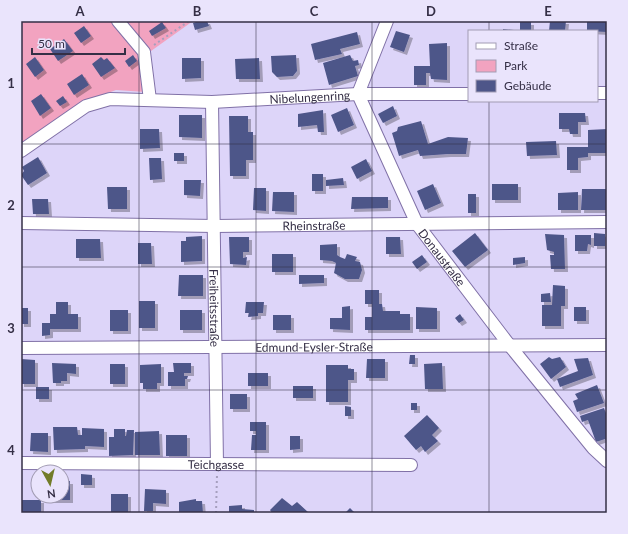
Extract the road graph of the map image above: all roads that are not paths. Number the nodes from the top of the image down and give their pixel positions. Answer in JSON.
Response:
{"nodes":[{"id":1,"x":387,"y":21,"type":"edge"},
{"id":2,"x":120,"y":22,"type":"edge"},
{"id":3,"x":358,"y":94,"type":"junction"},
{"id":4,"x":468,"y":94,"type":"edge"},
{"id":5,"x":150,"y":100,"type":"junction"},
{"id":6,"x":212,"y":102,"type":"junction"},
{"id":7,"x":21,"y":151,"type":"edge"},
{"id":8,"x":607,"y":222,"type":"edge"},
{"id":9,"x":21,"y":223,"type":"edge"},
{"id":10,"x":417,"y":224,"type":"junction"},
{"id":11,"x":215,"y":226,"type":"junction"},
{"id":12,"x":607,"y":345,"type":"edge"},
{"id":13,"x":215,"y":346,"type":"junction"},
{"id":14,"x":510,"y":346,"type":"junction"},
{"id":15,"x":21,"y":348,"type":"edge"},
{"id":16,"x":607,"y":461,"type":"edge"},
{"id":17,"x":21,"y":462,"type":"edge"},
{"id":18,"x":217,"y":464,"type":"junction"},
{"id":19,"x":411,"y":465,"type":"dead end"}],
"edges":[{"from":1,"to":3,"type":"street"},
{"from":2,"to":5,"type":"street"},
{"from":3,"to":4,"type":"street","name":"Nibelungenring"},
{"from":3,"to":6,"type":"street","name":"Nibelungenring"},
{"from":3,"to":10,"type":"street","name":"Donaustraße"},
{"from":5,"to":6,"type":"street","name":"Nibelungenring"},
{"from":5,"to":7,"type":"street","name":"Nibelungenring"},
{"from":6,"to":11,"type":"street","name":"Freiheitsstraße"},
{"from":8,"to":10,"type":"street","name":"Rheinstraße"},
{"from":9,"to":11,"type":"street","name":"Rheinstraße"},
{"from":10,"to":11,"type":"street","name":"Rheinstraße"},
{"from":10,"to":14,"type":"street","name":"Donaustraße"},
{"from":11,"to":13,"type":"street","name":"Freiheitsstraße"},
{"from":12,"to":14,"type":"street","name":"Edmund-Eysler-Straße"},
{"from":13,"to":14,"type":"street","name":"Edmund-Eysler-Straße"},
{"from":13,"to":15,"type":"street","name":"Edmund-Eysler-Straße"},
{"from":13,"to":18,"type":"street","name":"Freiheitsstraße"},
{"from":14,"to":16,"type":"street","name":"Donaustraße"},
{"from":17,"to":18,"type":"street","name":"Teichgasse"},
{"from":18,"to":19,"type":"street","name":"Teichgasse"}]}
